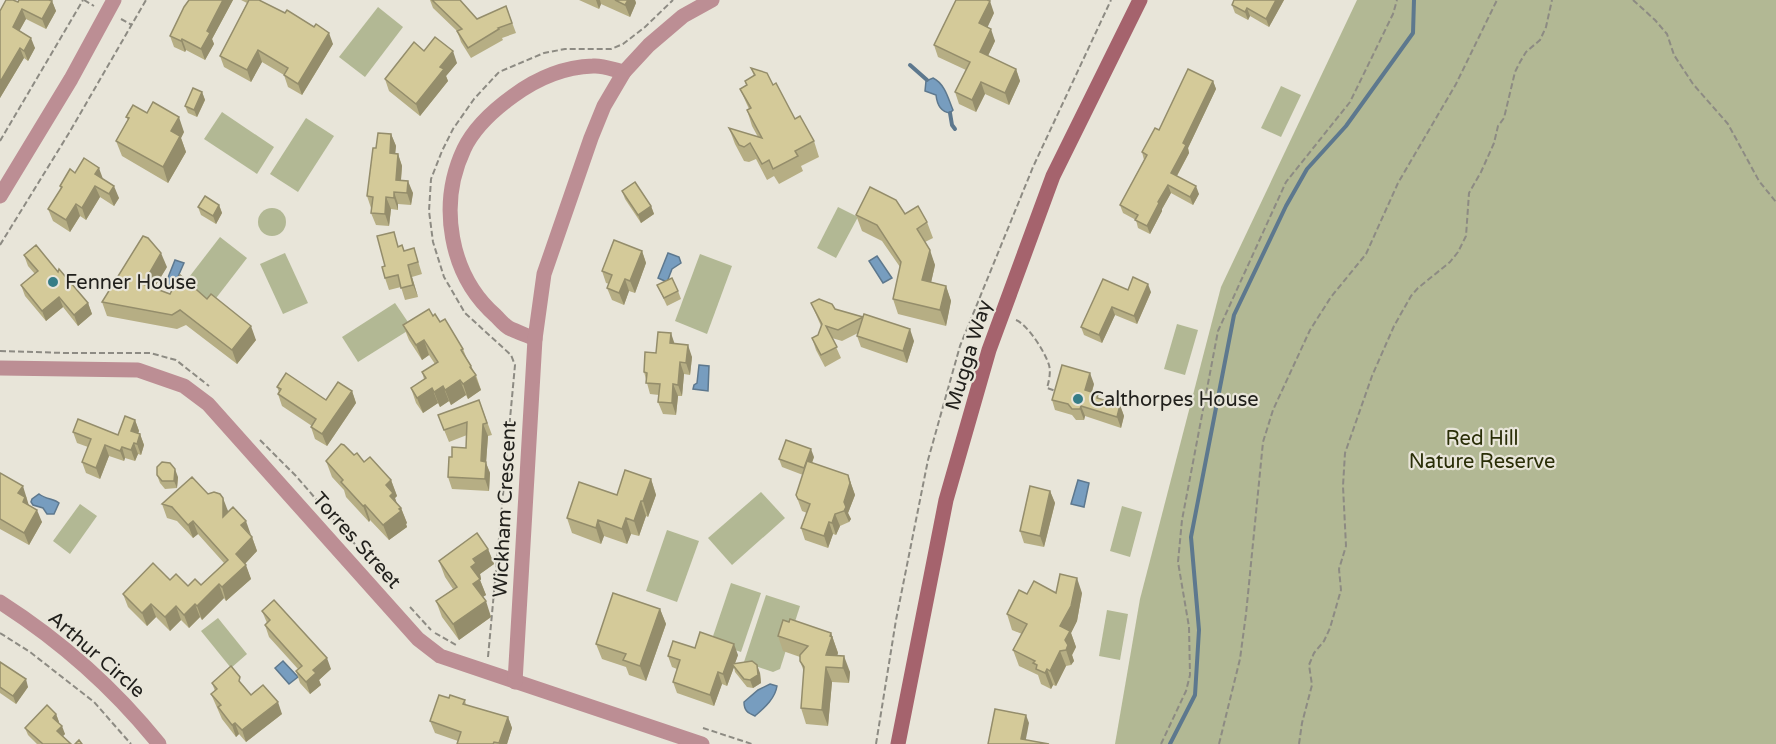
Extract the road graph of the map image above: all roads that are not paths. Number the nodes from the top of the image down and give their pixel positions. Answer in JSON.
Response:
{"nodes":[{"id":1,"x":114,"y":0,"type":"edge"},
{"id":2,"x":712,"y":0,"type":"edge"},
{"id":3,"x":1140,"y":0,"type":"edge"},
{"id":4,"x":624,"y":72,"type":"junction"},
{"id":5,"x":0,"y":196,"type":"edge"},
{"id":6,"x":535,"y":339,"type":"junction"},
{"id":7,"x":0,"y":368,"type":"edge"},
{"id":8,"x":0,"y":602,"type":"edge"},
{"id":9,"x":515,"y":682,"type":"junction"},
{"id":10,"x":159,"y":744,"type":"edge"},
{"id":11,"x":702,"y":744,"type":"edge"},
{"id":12,"x":898,"y":744,"type":"edge"}],
"edges":[{"from":1,"to":5,"type":"street"},
{"from":2,"to":4,"type":"street","name":"Wickham Crescent"},
{"from":3,"to":12,"type":"main road","name":"Mugga Way"},
{"from":4,"to":6,"type":"street","name":"Wickham Crescent"},
{"from":4,"to":6,"type":"street"},
{"from":6,"to":9,"type":"street","name":"Wickham Crescent"},
{"from":7,"to":9,"type":"street","name":"Torres Street"},
{"from":8,"to":10,"type":"street","name":"Arthur Circle"},
{"from":9,"to":11,"type":"street","name":"Torres Street"}]}
